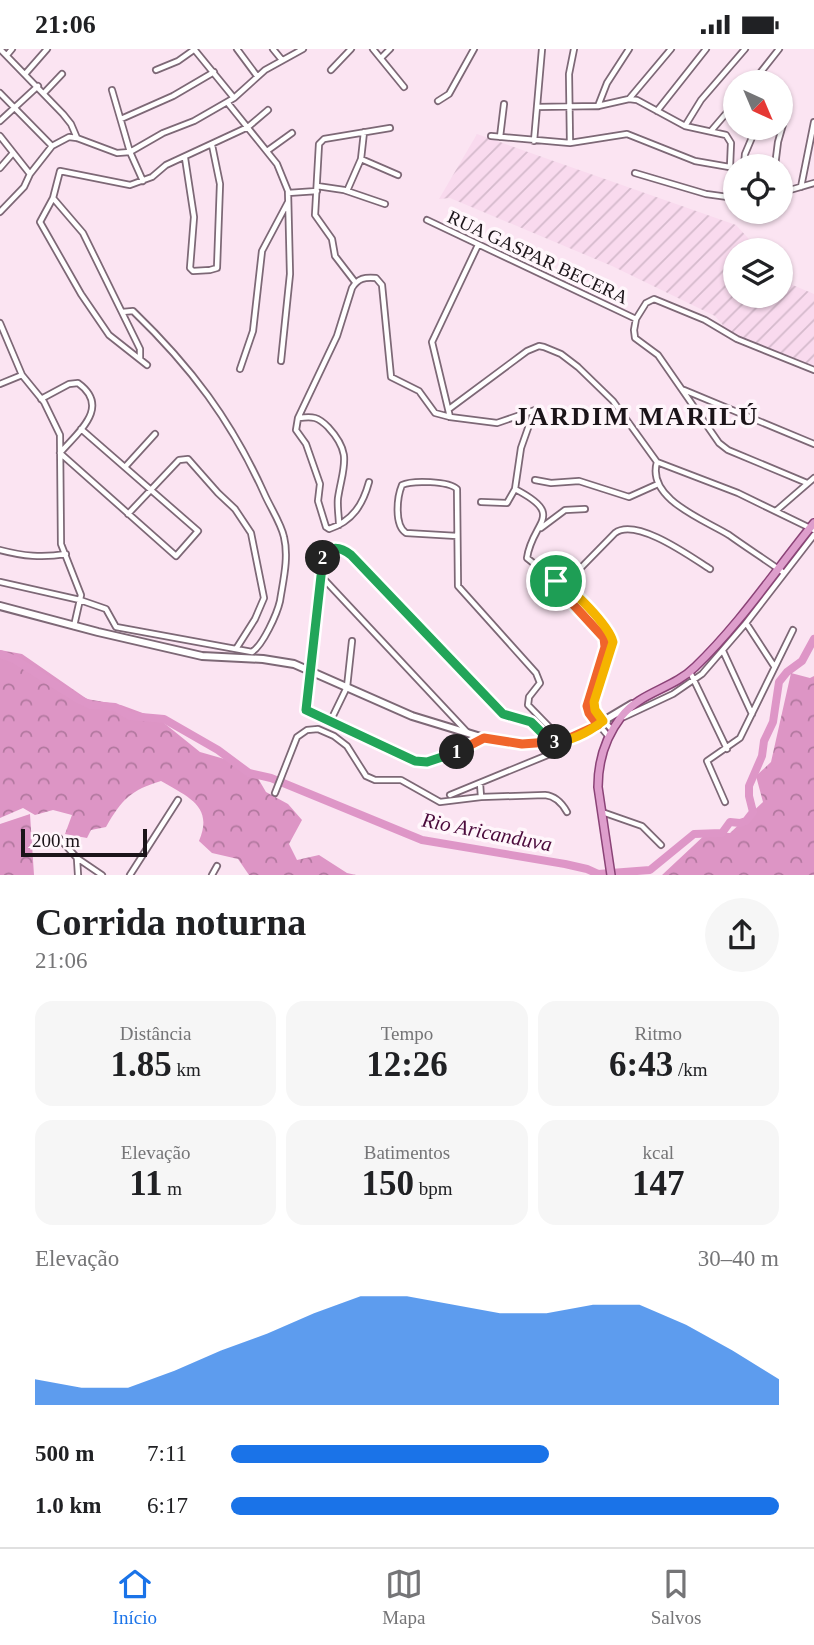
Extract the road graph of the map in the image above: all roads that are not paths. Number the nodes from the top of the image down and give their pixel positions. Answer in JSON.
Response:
{"nodes":[{"id":1,"x":0,"y":49,"type":"edge"},
{"id":2,"x":12,"y":49,"type":"edge"},
{"id":3,"x":47,"y":49,"type":"edge"},
{"id":4,"x":195,"y":49,"type":"edge"},
{"id":5,"x":237,"y":49,"type":"edge"},
{"id":6,"x":273,"y":49,"type":"edge"},
{"id":7,"x":303,"y":49,"type":"edge"},
{"id":8,"x":351,"y":49,"type":"edge"},
{"id":9,"x":373,"y":49,"type":"edge"},
{"id":10,"x":390,"y":49,"type":"edge"},
{"id":11,"x":474,"y":49,"type":"edge"},
{"id":12,"x":542,"y":49,"type":"edge"},
{"id":13,"x":574,"y":49,"type":"edge"},
{"id":14,"x":629,"y":49,"type":"edge"},
{"id":15,"x":671,"y":49,"type":"edge"},
{"id":16,"x":706,"y":49,"type":"edge"},
{"id":17,"x":745,"y":49,"type":"edge"},
{"id":18,"x":779,"y":49,"type":"edge"},
{"id":19,"x":7,"y":55,"type":"junction"},
{"id":20,"x":381,"y":58,"type":"junction"},
{"id":21,"x":282,"y":61,"type":"junction"},
{"id":22,"x":156,"y":70,"type":"dead end"},
{"id":23,"x":331,"y":70,"type":"dead end"},
{"id":24,"x":762,"y":70,"type":"edge"},
{"id":25,"x":214,"y":72,"type":"junction"},
{"id":26,"x":26,"y":73,"type":"junction"},
{"id":27,"x":62,"y":74,"type":"dead end"},
{"id":28,"x":257,"y":76,"type":"junction"},
{"id":29,"x":38,"y":86,"type":"junction"},
{"id":30,"x":404,"y":87,"type":"dead end"},
{"id":31,"x":112,"y":90,"type":"dead end"},
{"id":32,"x":0,"y":93,"type":"edge"},
{"id":33,"x":44,"y":93,"type":"junction"},
{"id":34,"x":234,"y":98,"type":"junction"},
{"id":35,"x":629,"y":99,"type":"junction"},
{"id":36,"x":438,"y":101,"type":"dead end"},
{"id":37,"x":227,"y":102,"type":"junction"},
{"id":38,"x":504,"y":104,"type":"dead end"},
{"id":39,"x":14,"y":106,"type":"junction"},
{"id":40,"x":598,"y":106,"type":"junction"},
{"id":41,"x":537,"y":107,"type":"junction"},
{"id":42,"x":570,"y":107,"type":"junction"},
{"id":43,"x":268,"y":110,"type":"dead end"},
{"id":44,"x":657,"y":111,"type":"junction"},
{"id":45,"x":723,"y":117,"type":"edge"},
{"id":46,"x":121,"y":119,"type":"junction"},
{"id":47,"x":0,"y":121,"type":"edge"},
{"id":48,"x":814,"y":122,"type":"edge"},
{"id":49,"x":685,"y":126,"type":"junction"},
{"id":50,"x":248,"y":127,"type":"junction"},
{"id":51,"x":390,"y":128,"type":"dead end"},
{"id":52,"x":711,"y":131,"type":"junction"},
{"id":53,"x":364,"y":132,"type":"junction"},
{"id":54,"x":292,"y":133,"type":"dead end"},
{"id":55,"x":491,"y":136,"type":"dead end"},
{"id":56,"x":0,"y":137,"type":"edge"},
{"id":57,"x":500,"y":137,"type":"junction"},
{"id":58,"x":77,"y":138,"type":"junction"},
{"id":59,"x":534,"y":141,"type":"junction"},
{"id":60,"x":570,"y":143,"type":"junction"},
{"id":61,"x":212,"y":145,"type":"junction"},
{"id":62,"x":52,"y":146,"type":"junction"},
{"id":63,"x":267,"y":151,"type":"junction"},
{"id":64,"x":130,"y":152,"type":"junction"},
{"id":65,"x":13,"y":153,"type":"junction"},
{"id":66,"x":731,"y":154,"type":"edge"},
{"id":67,"x":185,"y":158,"type":"junction"},
{"id":68,"x":361,"y":159,"type":"junction"},
{"id":69,"x":723,"y":166,"type":"edge"},
{"id":70,"x":0,"y":168,"type":"edge"},
{"id":71,"x":635,"y":173,"type":"dead end"},
{"id":72,"x":30,"y":174,"type":"junction"},
{"id":73,"x":398,"y":175,"type":"dead end"},
{"id":74,"x":144,"y":181,"type":"junction"},
{"id":75,"x":814,"y":183,"type":"edge"},
{"id":76,"x":801,"y":187,"type":"junction"},
{"id":77,"x":317,"y":189,"type":"junction"},
{"id":78,"x":793,"y":189,"type":"edge"},
{"id":79,"x":347,"y":191,"type":"junction"},
{"id":80,"x":288,"y":193,"type":"junction"},
{"id":81,"x":723,"y":196,"type":"edge"},
{"id":82,"x":53,"y":198,"type":"junction"},
{"id":83,"x":288,"y":201,"type":"junction"},
{"id":84,"x":384,"y":204,"type":"dead end"},
{"id":85,"x":0,"y":212,"type":"edge"},
{"id":86,"x":427,"y":220,"type":"dead end"},
{"id":87,"x":478,"y":245,"type":"junction"},
{"id":88,"x":355,"y":282,"type":"junction"},
{"id":89,"x":122,"y":312,"type":"junction"},
{"id":90,"x":636,"y":319,"type":"junction"},
{"id":91,"x":0,"y":323,"type":"edge"},
{"id":92,"x":140,"y":359,"type":"junction"},
{"id":93,"x":281,"y":361,"type":"dead end"},
{"id":94,"x":148,"y":365,"type":"dead end"},
{"id":95,"x":240,"y":369,"type":"dead end"},
{"id":96,"x":814,"y":370,"type":"edge"},
{"id":97,"x":22,"y":375,"type":"junction"},
{"id":98,"x":0,"y":384,"type":"edge"},
{"id":99,"x":683,"y":389,"type":"junction"},
{"id":100,"x":41,"y":399,"type":"junction"},
{"id":101,"x":449,"y":409,"type":"junction"},
{"id":102,"x":450,"y":417,"type":"junction"},
{"id":103,"x":298,"y":418,"type":"junction"},
{"id":104,"x":80,"y":429,"type":"junction"},
{"id":105,"x":155,"y":434,"type":"dead end"},
{"id":106,"x":814,"y":444,"type":"edge"},
{"id":107,"x":60,"y":453,"type":"junction"},
{"id":108,"x":657,"y":462,"type":"junction"},
{"id":109,"x":125,"y":467,"type":"junction"},
{"id":110,"x":814,"y":478,"type":"edge"},
{"id":111,"x":535,"y":480,"type":"dead end"},
{"id":112,"x":369,"y":482,"type":"dead end"},
{"id":113,"x":807,"y":483,"type":"junction"},
{"id":114,"x":658,"y":484,"type":"junction"},
{"id":115,"x":150,"y":489,"type":"junction"},
{"id":116,"x":515,"y":489,"type":"junction"},
{"id":117,"x":481,"y":502,"type":"dead end"},
{"id":118,"x":585,"y":509,"type":"dead end"},
{"id":119,"x":777,"y":510,"type":"junction"},
{"id":120,"x":128,"y":514,"type":"junction"},
{"id":121,"x":339,"y":525,"type":"junction"},
{"id":122,"x":540,"y":528,"type":"junction"},
{"id":123,"x":813,"y":529,"type":"edge"},
{"id":124,"x":457,"y":535,"type":"junction"},
{"id":125,"x":0,"y":549,"type":"edge"},
{"id":126,"x":65,"y":554,"type":"junction"},
{"id":127,"x":710,"y":569,"type":"dead end"},
{"id":128,"x":781,"y":571,"type":"junction"},
{"id":129,"x":321,"y":576,"type":"junction"},
{"id":130,"x":556,"y":581,"type":"junction"},
{"id":131,"x":0,"y":582,"type":"edge"},
{"id":132,"x":565,"y":585,"type":"junction"},
{"id":133,"x":80,"y":600,"type":"junction"},
{"id":134,"x":0,"y":606,"type":"edge"},
{"id":135,"x":746,"y":623,"type":"junction"},
{"id":136,"x":74,"y":626,"type":"junction"},
{"id":137,"x":793,"y":630,"type":"dead end"},
{"id":138,"x":352,"y":641,"type":"dead end"},
{"id":139,"x":236,"y":649,"type":"junction"},
{"id":140,"x":723,"y":651,"type":"junction"},
{"id":141,"x":774,"y":667,"type":"junction"},
{"id":142,"x":309,"y":670,"type":"junction"},
{"id":143,"x":690,"y":672,"type":"junction"},
{"id":144,"x":694,"y":681,"type":"junction"},
{"id":145,"x":346,"y":687,"type":"junction"},
{"id":146,"x":636,"y":701,"type":"junction"},
{"id":147,"x":752,"y":715,"type":"junction"},
{"id":148,"x":620,"y":718,"type":"junction"},
{"id":149,"x":330,"y":722,"type":"junction"},
{"id":150,"x":600,"y":723,"type":"junction"},
{"id":151,"x":467,"y":733,"type":"junction"},
{"id":152,"x":611,"y":733,"type":"junction"},
{"id":153,"x":484,"y":738,"type":"junction"},
{"id":154,"x":563,"y":741,"type":"junction"},
{"id":155,"x":551,"y":742,"type":"junction"},
{"id":156,"x":727,"y":749,"type":"junction"},
{"id":157,"x":480,"y":783,"type":"junction"},
{"id":158,"x":275,"y":793,"type":"dead end"},
{"id":159,"x":450,"y":795,"type":"dead end"},
{"id":160,"x":481,"y":797,"type":"junction"},
{"id":161,"x":178,"y":800,"type":"dead end"},
{"id":162,"x":725,"y":802,"type":"dead end"},
{"id":163,"x":567,"y":812,"type":"dead end"},
{"id":164,"x":602,"y":812,"type":"junction"},
{"id":165,"x":59,"y":838,"type":"dead end"},
{"id":166,"x":661,"y":845,"type":"dead end"},
{"id":167,"x":77,"y":858,"type":"junction"},
{"id":168,"x":217,"y":866,"type":"dead end"},
{"id":169,"x":611,"y":871,"type":"edge"},
{"id":170,"x":78,"y":875,"type":"edge"},
{"id":171,"x":102,"y":875,"type":"edge"},
{"id":172,"x":130,"y":875,"type":"edge"},
{"id":173,"x":212,"y":875,"type":"edge"}],
"edges":[{"from":1,"to":19,"type":"street"},
{"from":2,"to":19,"type":"street"},
{"from":3,"to":26,"type":"street"},
{"from":4,"to":22,"type":"street"},
{"from":4,"to":25,"type":"street"},
{"from":5,"to":28,"type":"street"},
{"from":6,"to":21,"type":"street"},
{"from":7,"to":21,"type":"street"},
{"from":8,"to":23,"type":"street"},
{"from":9,"to":20,"type":"street"},
{"from":10,"to":20,"type":"street"},
{"from":11,"to":36,"type":"street"},
{"from":12,"to":41,"type":"street"},
{"from":13,"to":42,"type":"street"},
{"from":14,"to":40,"type":"street"},
{"from":15,"to":35,"type":"street"},
{"from":16,"to":44,"type":"street"},
{"from":17,"to":49,"type":"street"},
{"from":18,"to":24,"type":"street"},
{"from":19,"to":26,"type":"street"},
{"from":20,"to":30,"type":"street"},
{"from":21,"to":28,"type":"street"},
{"from":25,"to":34,"type":"street"},
{"from":25,"to":46,"type":"street"},
{"from":26,"to":29,"type":"street"},
{"from":27,"to":33,"type":"street"},
{"from":28,"to":34,"type":"street"},
{"from":29,"to":33,"type":"street"},
{"from":29,"to":39,"type":"street"},
{"from":31,"to":46,"type":"street"},
{"from":32,"to":39,"type":"street"},
{"from":33,"to":58,"type":"street"},
{"from":34,"to":37,"type":"street"},
{"from":35,"to":40,"type":"street"},
{"from":35,"to":44,"type":"street"},
{"from":37,"to":50,"type":"street"},
{"from":37,"to":64,"type":"street"},
{"from":38,"to":57,"type":"street"},
{"from":39,"to":47,"type":"street"},
{"from":39,"to":62,"type":"street"},
{"from":40,"to":42,"type":"street"},
{"from":41,"to":42,"type":"street"},
{"from":41,"to":59,"type":"street"},
{"from":42,"to":60,"type":"street"},
{"from":43,"to":50,"type":"street"},
{"from":44,"to":49,"type":"street"},
{"from":45,"to":52,"type":"street"},
{"from":46,"to":64,"type":"street"},
{"from":48,"to":76,"type":"street"},
{"from":49,"to":52,"type":"street"},
{"from":50,"to":61,"type":"street"},
{"from":50,"to":63,"type":"street"},
{"from":51,"to":53,"type":"street"},
{"from":52,"to":66,"type":"street"},
{"from":53,"to":68,"type":"street"},
{"from":53,"to":77,"type":"street"},
{"from":54,"to":63,"type":"street"},
{"from":55,"to":57,"type":"street"},
{"from":56,"to":65,"type":"street"},
{"from":57,"to":59,"type":"street"},
{"from":58,"to":62,"type":"street"},
{"from":58,"to":64,"type":"street"},
{"from":59,"to":60,"type":"street"},
{"from":60,"to":69,"type":"street"},
{"from":61,"to":67,"type":"street"},
{"from":61,"to":67,"type":"street"},
{"from":62,"to":72,"type":"street"},
{"from":63,"to":80,"type":"street"},
{"from":64,"to":74,"type":"street"},
{"from":65,"to":70,"type":"street"},
{"from":65,"to":72,"type":"street"},
{"from":67,"to":74,"type":"street"},
{"from":68,"to":73,"type":"street"},
{"from":68,"to":79,"type":"street"},
{"from":71,"to":81,"type":"street"},
{"from":72,"to":85,"type":"street"},
{"from":74,"to":82,"type":"street"},
{"from":75,"to":76,"type":"street"},
{"from":76,"to":78,"type":"street"},
{"from":77,"to":79,"type":"street"},
{"from":77,"to":80,"type":"street"},
{"from":77,"to":88,"type":"street"},
{"from":79,"to":84,"type":"street"},
{"from":80,"to":83,"type":"street"},
{"from":82,"to":89,"type":"street"},
{"from":82,"to":92,"type":"street"},
{"from":83,"to":93,"type":"street"},
{"from":83,"to":95,"type":"street"},
{"from":86,"to":87,"type":"street","name":"RUA GASPAR BECERA"},
{"from":87,"to":90,"type":"street","name":"RUA GASPAR BECERA"},
{"from":87,"to":101,"type":"street"},
{"from":88,"to":102,"type":"street"},
{"from":88,"to":103,"type":"street"},
{"from":89,"to":92,"type":"street"},
{"from":89,"to":139,"type":"street"},
{"from":90,"to":96,"type":"street"},
{"from":90,"to":99,"type":"street"},
{"from":91,"to":97,"type":"street"},
{"from":92,"to":94,"type":"street"},
{"from":97,"to":98,"type":"street"},
{"from":97,"to":100,"type":"street"},
{"from":99,"to":106,"type":"street"},
{"from":99,"to":113,"type":"street"},
{"from":100,"to":104,"type":"street"},
{"from":100,"to":107,"type":"street"},
{"from":101,"to":102,"type":"street"},
{"from":101,"to":108,"type":"street"},
{"from":102,"to":116,"type":"street"},
{"from":103,"to":121,"type":"street"},
{"from":103,"to":121,"type":"street"},
{"from":104,"to":107,"type":"street"},
{"from":104,"to":109,"type":"street"},
{"from":105,"to":109,"type":"street"},
{"from":107,"to":120,"type":"street"},
{"from":107,"to":126,"type":"street"},
{"from":108,"to":114,"type":"street"},
{"from":108,"to":119,"type":"street"},
{"from":109,"to":115,"type":"street"},
{"from":110,"to":113,"type":"street"},
{"from":111,"to":114,"type":"street"},
{"from":112,"to":121,"type":"street"},
{"from":113,"to":119,"type":"street"},
{"from":114,"to":128,"type":"street"},
{"from":115,"to":120,"type":"street"},
{"from":115,"to":120,"type":"street"},
{"from":115,"to":139,"type":"street"},
{"from":116,"to":117,"type":"street"},
{"from":116,"to":122,"type":"street"},
{"from":118,"to":122,"type":"street"},
{"from":119,"to":123,"type":"street"},
{"from":122,"to":130,"type":"street"},
{"from":123,"to":128,"type":"main road"},
{"from":124,"to":124,"type":"street"},
{"from":124,"to":154,"type":"street"},
{"from":125,"to":126,"type":"street"},
{"from":126,"to":133,"type":"street"},
{"from":127,"to":132,"type":"street"},
{"from":128,"to":135,"type":"street"},
{"from":128,"to":143,"type":"main road"},
{"from":129,"to":142,"type":"street"},
{"from":129,"to":151,"type":"street"},
{"from":129,"to":155,"type":"street"},
{"from":130,"to":132,"type":"street"},
{"from":130,"to":150,"type":"street"},
{"from":131,"to":133,"type":"street"},
{"from":132,"to":150,"type":"street"},
{"from":133,"to":136,"type":"street"},
{"from":133,"to":139,"type":"street"},
{"from":134,"to":136,"type":"street"},
{"from":135,"to":140,"type":"street"},
{"from":135,"to":141,"type":"street"},
{"from":136,"to":142,"type":"street"},
{"from":137,"to":141,"type":"street"},
{"from":138,"to":145,"type":"street"},
{"from":140,"to":144,"type":"street"},
{"from":140,"to":147,"type":"street"},
{"from":141,"to":147,"type":"street"},
{"from":142,"to":145,"type":"street"},
{"from":142,"to":149,"type":"street"},
{"from":143,"to":144,"type":"street"},
{"from":143,"to":146,"type":"main road"},
{"from":144,"to":148,"type":"street"},
{"from":144,"to":156,"type":"street"},
{"from":145,"to":149,"type":"street"},
{"from":145,"to":151,"type":"street"},
{"from":146,"to":148,"type":"main road"},
{"from":146,"to":150,"type":"street"},
{"from":147,"to":156,"type":"street"},
{"from":148,"to":152,"type":"main road"},
{"from":149,"to":153,"type":"street"},
{"from":150,"to":152,"type":"street"},
{"from":150,"to":154,"type":"street"},
{"from":151,"to":153,"type":"street"},
{"from":152,"to":164,"type":"main road"},
{"from":153,"to":155,"type":"street"},
{"from":154,"to":155,"type":"street"},
{"from":154,"to":157,"type":"street"},
{"from":156,"to":162,"type":"street"},
{"from":157,"to":159,"type":"street"},
{"from":157,"to":160,"type":"street"},
{"from":158,"to":160,"type":"street"},
{"from":160,"to":163,"type":"street"},
{"from":161,"to":172,"type":"street"},
{"from":164,"to":166,"type":"street"},
{"from":164,"to":169,"type":"main road"},
{"from":165,"to":167,"type":"street"},
{"from":167,"to":170,"type":"street"},
{"from":167,"to":171,"type":"street"},
{"from":168,"to":173,"type":"street"}]}
